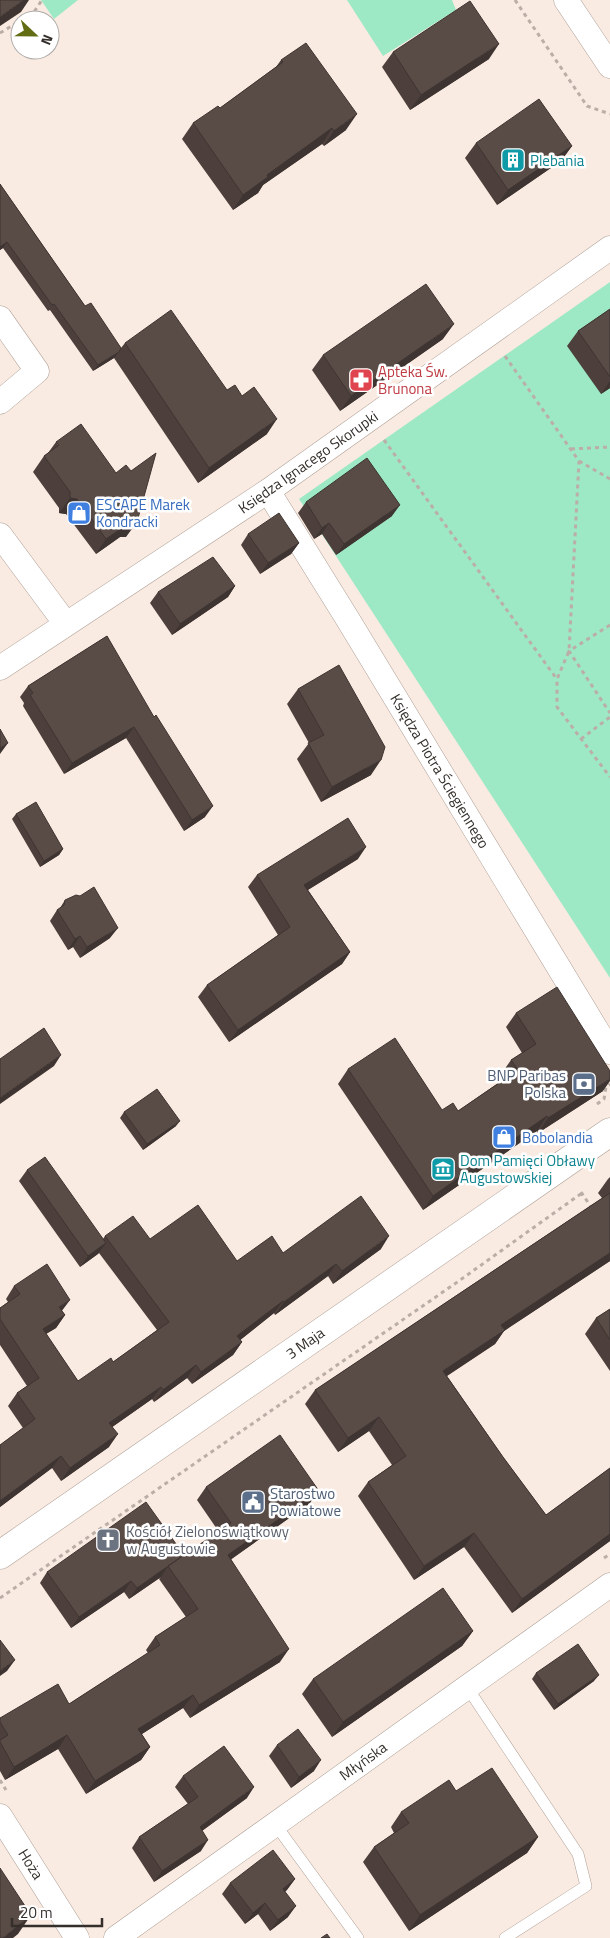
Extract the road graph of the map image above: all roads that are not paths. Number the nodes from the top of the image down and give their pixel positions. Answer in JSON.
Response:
{"nodes":[{"id":1,"x":566,"y":0,"type":"edge"},
{"id":2,"x":610,"y":66,"type":"edge"},
{"id":3,"x":610,"y":248,"type":"edge"},
{"id":4,"x":0,"y":318,"type":"edge"},
{"id":5,"x":0,"y":402,"type":"edge"},
{"id":6,"x":268,"y":491,"type":"junction"},
{"id":7,"x":0,"y":535,"type":"edge"},
{"id":8,"x":66,"y":624,"type":"junction"},
{"id":9,"x":0,"y":668,"type":"edge"},
{"id":10,"x":610,"y":1052,"type":"edge"},
{"id":11,"x":610,"y":1132,"type":"edge"},
{"id":12,"x":0,"y":1555,"type":"edge"},
{"id":13,"x":610,"y":1584,"type":"edge"},
{"id":14,"x":468,"y":1687,"type":"junction"},
{"id":15,"x":0,"y":1816,"type":"edge"},
{"id":16,"x":275,"y":1824,"type":"junction"},
{"id":17,"x":77,"y":1938,"type":"edge"},
{"id":18,"x":116,"y":1938,"type":"edge"},
{"id":19,"x":358,"y":1938,"type":"edge"},
{"id":20,"x":505,"y":1938,"type":"edge"}],
"edges":[{"from":1,"to":2,"type":"street"},
{"from":3,"to":6,"type":"street","name":"Księdza Ignacego Skorupki"},
{"from":4,"to":5,"type":"street"},
{"from":6,"to":8,"type":"street","name":"Księdza Ignacego Skorupki"},
{"from":6,"to":10,"type":"street","name":"Księdza Piotra Ściegiennego"},
{"from":7,"to":8,"type":"street"},
{"from":8,"to":9,"type":"street","name":"Księdza Ignacego Skorupki"},
{"from":11,"to":12,"type":"street","name":"3 Maja"},
{"from":13,"to":14,"type":"street","name":"Młyńska"},
{"from":14,"to":16,"type":"street","name":"Młyńska"},
{"from":14,"to":20,"type":"lane"},
{"from":15,"to":17,"type":"street","name":"Hoża"},
{"from":16,"to":18,"type":"street","name":"Młyńska"},
{"from":16,"to":19,"type":"lane"}]}
